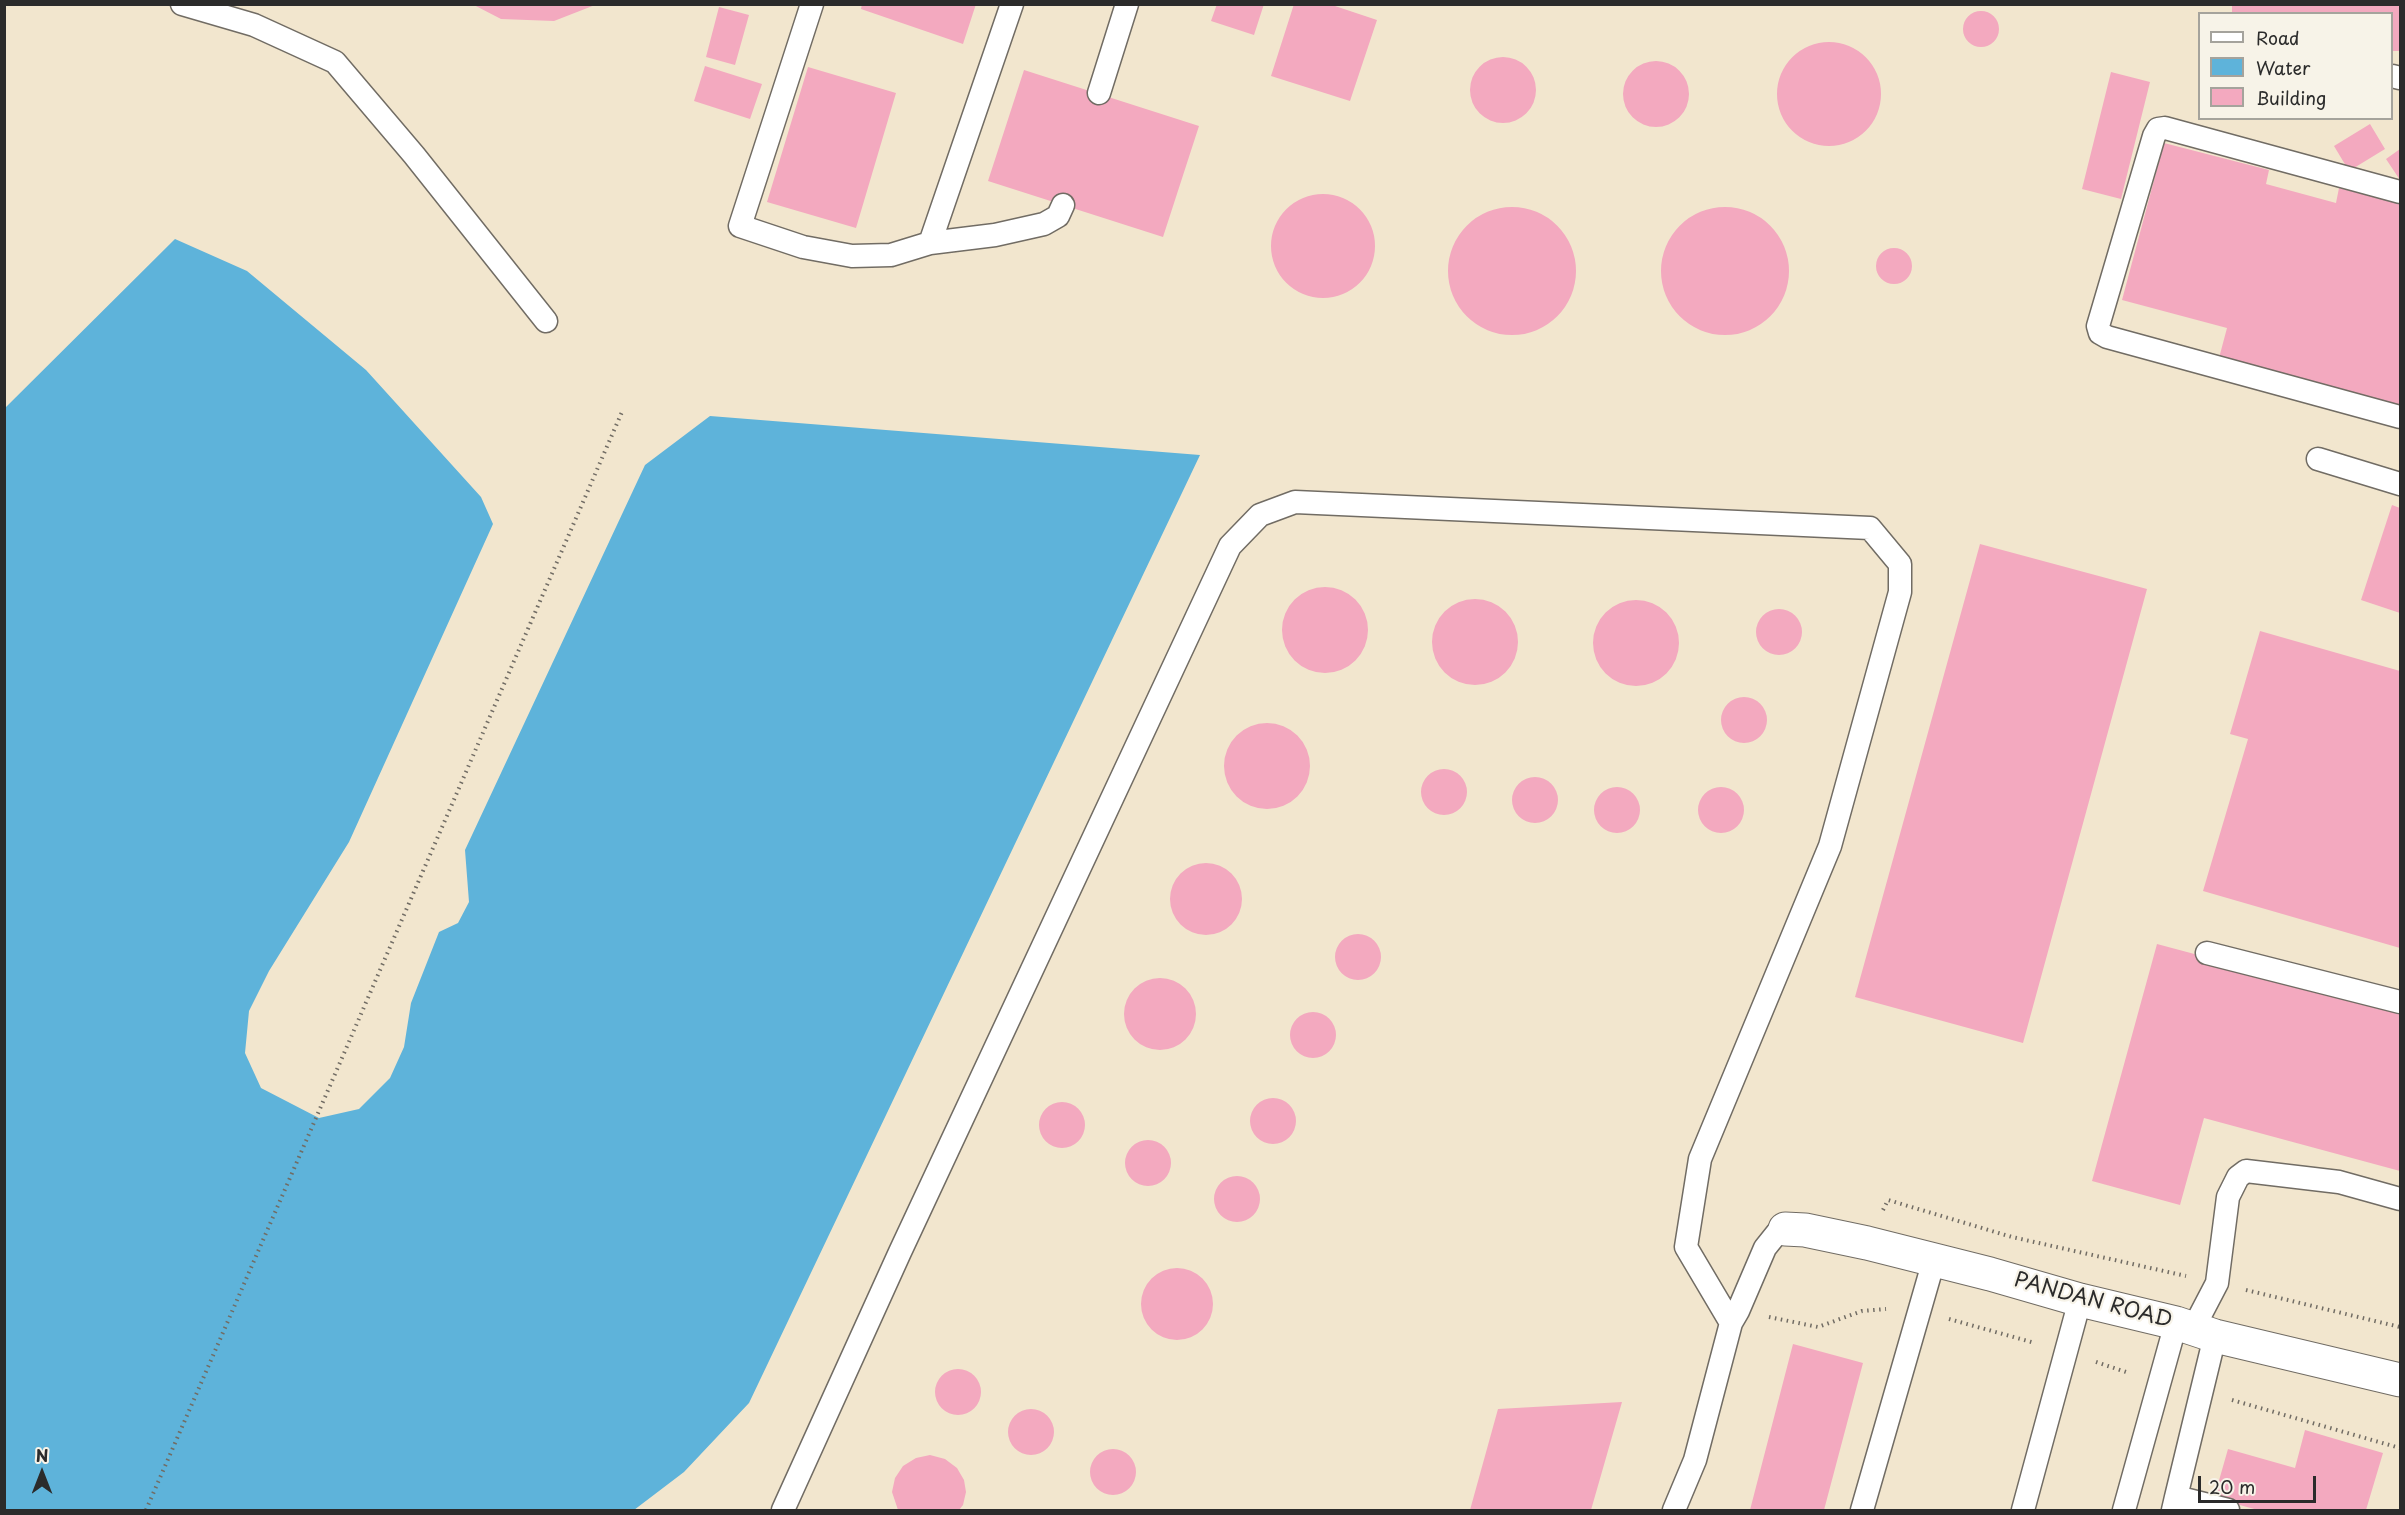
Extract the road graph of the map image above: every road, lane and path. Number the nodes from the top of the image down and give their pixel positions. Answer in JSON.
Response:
{"nodes":[{"id":1,"x":182,"y":4,"type":"edge"},
{"id":2,"x":812,"y":4,"type":"edge"},
{"id":3,"x":1012,"y":4,"type":"edge"},
{"id":4,"x":1127,"y":4,"type":"edge"},
{"id":5,"x":1099,"y":93,"type":"dead end"},
{"id":6,"x":2400,"y":192,"type":"edge"},
{"id":7,"x":1063,"y":205,"type":"dead end"},
{"id":8,"x":930,"y":243,"type":"junction"},
{"id":9,"x":546,"y":321,"type":"dead end"},
{"id":10,"x":622,"y":412,"type":"dead end"},
{"id":11,"x":2400,"y":417,"type":"edge"},
{"id":12,"x":2318,"y":459,"type":"dead end"},
{"id":13,"x":2400,"y":484,"type":"edge"},
{"id":14,"x":2207,"y":953,"type":"dead end"},
{"id":15,"x":2400,"y":1002,"type":"edge"},
{"id":16,"x":2400,"y":1199,"type":"edge"},
{"id":17,"x":1785,"y":1229,"type":"joint"},
{"id":18,"x":1867,"y":1243,"type":"junction"},
{"id":19,"x":1934,"y":1260,"type":"junction"},
{"id":20,"x":2217,"y":1283,"type":"junction"},
{"id":21,"x":2080,"y":1300,"type":"junction"},
{"id":22,"x":1731,"y":1323,"type":"junction"},
{"id":23,"x":2400,"y":1327,"type":"edge"},
{"id":24,"x":2195,"y":1329,"type":"junction"},
{"id":25,"x":2400,"y":1380,"type":"edge"},
{"id":26,"x":2174,"y":1504,"type":"edge"},
{"id":27,"x":146,"y":1510,"type":"edge"},
{"id":28,"x":783,"y":1510,"type":"edge"},
{"id":29,"x":1674,"y":1510,"type":"edge"},
{"id":30,"x":1862,"y":1510,"type":"edge"},
{"id":31,"x":2023,"y":1510,"type":"edge"},
{"id":32,"x":2124,"y":1510,"type":"edge"},
{"id":33,"x":2228,"y":1510,"type":"edge"}],
"edges":[{"from":1,"to":9,"type":"lane"},
{"from":2,"to":8,"type":"lane"},
{"from":3,"to":8,"type":"lane"},
{"from":4,"to":5,"type":"lane"},
{"from":6,"to":11,"type":"lane"},
{"from":7,"to":8,"type":"lane"},
{"from":10,"to":27,"type":"path"},
{"from":12,"to":13,"type":"lane"},
{"from":14,"to":15,"type":"lane"},
{"from":16,"to":20,"type":"lane"},
{"from":17,"to":18,"type":"street","name":"PANDAN ROAD"},
{"from":17,"to":22,"type":"lane"},
{"from":18,"to":19,"type":"street","name":"PANDAN ROAD"},
{"from":18,"to":20,"type":"path"},
{"from":19,"to":21,"type":"street","name":"PANDAN ROAD"},
{"from":19,"to":30,"type":"lane"},
{"from":20,"to":23,"type":"path"},
{"from":20,"to":24,"type":"lane"},
{"from":21,"to":24,"type":"street","name":"PANDAN ROAD"},
{"from":21,"to":31,"type":"lane"},
{"from":22,"to":28,"type":"lane"},
{"from":22,"to":29,"type":"lane"},
{"from":24,"to":25,"type":"street","name":"PANDAN ROAD"},
{"from":24,"to":26,"type":"lane"},
{"from":24,"to":32,"type":"lane"},
{"from":26,"to":33,"type":"lane"}]}
